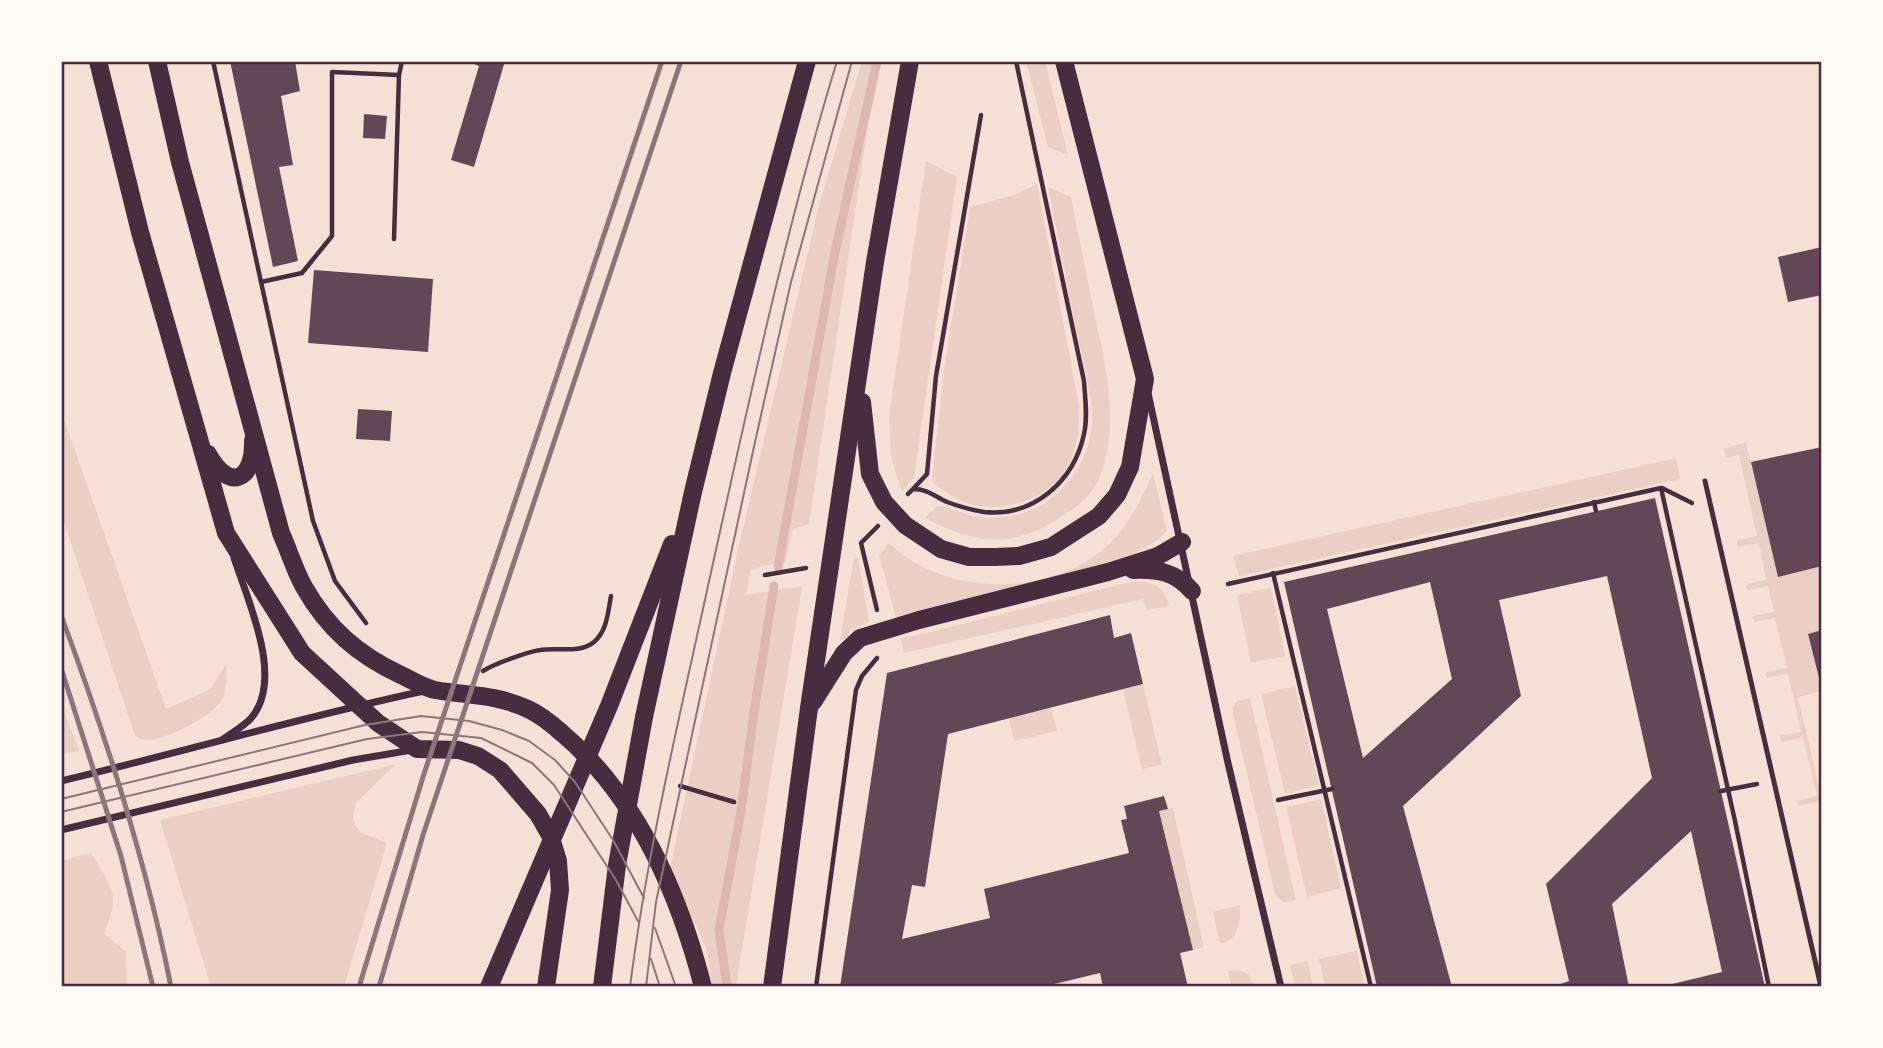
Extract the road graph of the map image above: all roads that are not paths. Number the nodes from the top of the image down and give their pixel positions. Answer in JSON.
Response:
{"nodes":[{"id":1,"x":98,"y":61,"type":"edge"},
{"id":2,"x":157,"y":61,"type":"edge"},
{"id":3,"x":807,"y":61,"type":"edge"},
{"id":4,"x":910,"y":61,"type":"edge"},
{"id":5,"x":1064,"y":61,"type":"edge"},
{"id":6,"x":860,"y":367,"type":"junction"},
{"id":7,"x":1145,"y":379,"type":"junction"},
{"id":8,"x":253,"y":423,"type":"junction"},
{"id":9,"x":198,"y":432,"type":"junction"},
{"id":10,"x":1705,"y":481,"type":"dead end"},
{"id":11,"x":693,"y":492,"type":"junction"},
{"id":12,"x":226,"y":533,"type":"junction"},
{"id":13,"x":1182,"y":542,"type":"junction"},
{"id":14,"x":1108,"y":572,"type":"junction"},
{"id":15,"x":1192,"y":591,"type":"junction"},
{"id":16,"x":432,"y":689,"type":"junction"},
{"id":17,"x":358,"y":705,"type":"junction"},
{"id":18,"x":809,"y":708,"type":"junction"},
{"id":19,"x":417,"y":749,"type":"junction"},
{"id":20,"x":178,"y":754,"type":"junction"},
{"id":21,"x":61,"y":781,"type":"edge"},
{"id":22,"x":61,"y":831,"type":"edge"},
{"id":23,"x":489,"y":987,"type":"edge"},
{"id":24,"x":546,"y":987,"type":"edge"},
{"id":25,"x":602,"y":987,"type":"edge"},
{"id":26,"x":703,"y":987,"type":"edge"},
{"id":27,"x":772,"y":987,"type":"edge"},
{"id":28,"x":1281,"y":987,"type":"edge"},
{"id":29,"x":1821,"y":987,"type":"edge"}],
"edges":[{"from":1,"to":9,"type":"main road"},
{"from":2,"to":8,"type":"main road"},
{"from":3,"to":11,"type":"main road"},
{"from":4,"to":6,"type":"main road"},
{"from":5,"to":7,"type":"main road"},
{"from":6,"to":7,"type":"main road"},
{"from":6,"to":18,"type":"main road"},
{"from":7,"to":13,"type":"street"},
{"from":8,"to":9,"type":"main road"},
{"from":8,"to":16,"type":"main road"},
{"from":9,"to":12,"type":"main road"},
{"from":10,"to":29,"type":"lane"},
{"from":11,"to":23,"type":"main road"},
{"from":11,"to":25,"type":"main road"},
{"from":12,"to":17,"type":"main road"},
{"from":12,"to":20,"type":"street"},
{"from":13,"to":14,"type":"main road"},
{"from":13,"to":15,"type":"street"},
{"from":14,"to":15,"type":"main road"},
{"from":14,"to":18,"type":"main road"},
{"from":15,"to":28,"type":"street"},
{"from":16,"to":17,"type":"street"},
{"from":16,"to":26,"type":"main road"},
{"from":17,"to":19,"type":"main road"},
{"from":17,"to":20,"type":"street"},
{"from":18,"to":27,"type":"main road"},
{"from":19,"to":22,"type":"street"},
{"from":19,"to":24,"type":"main road"},
{"from":20,"to":21,"type":"street"}]}
